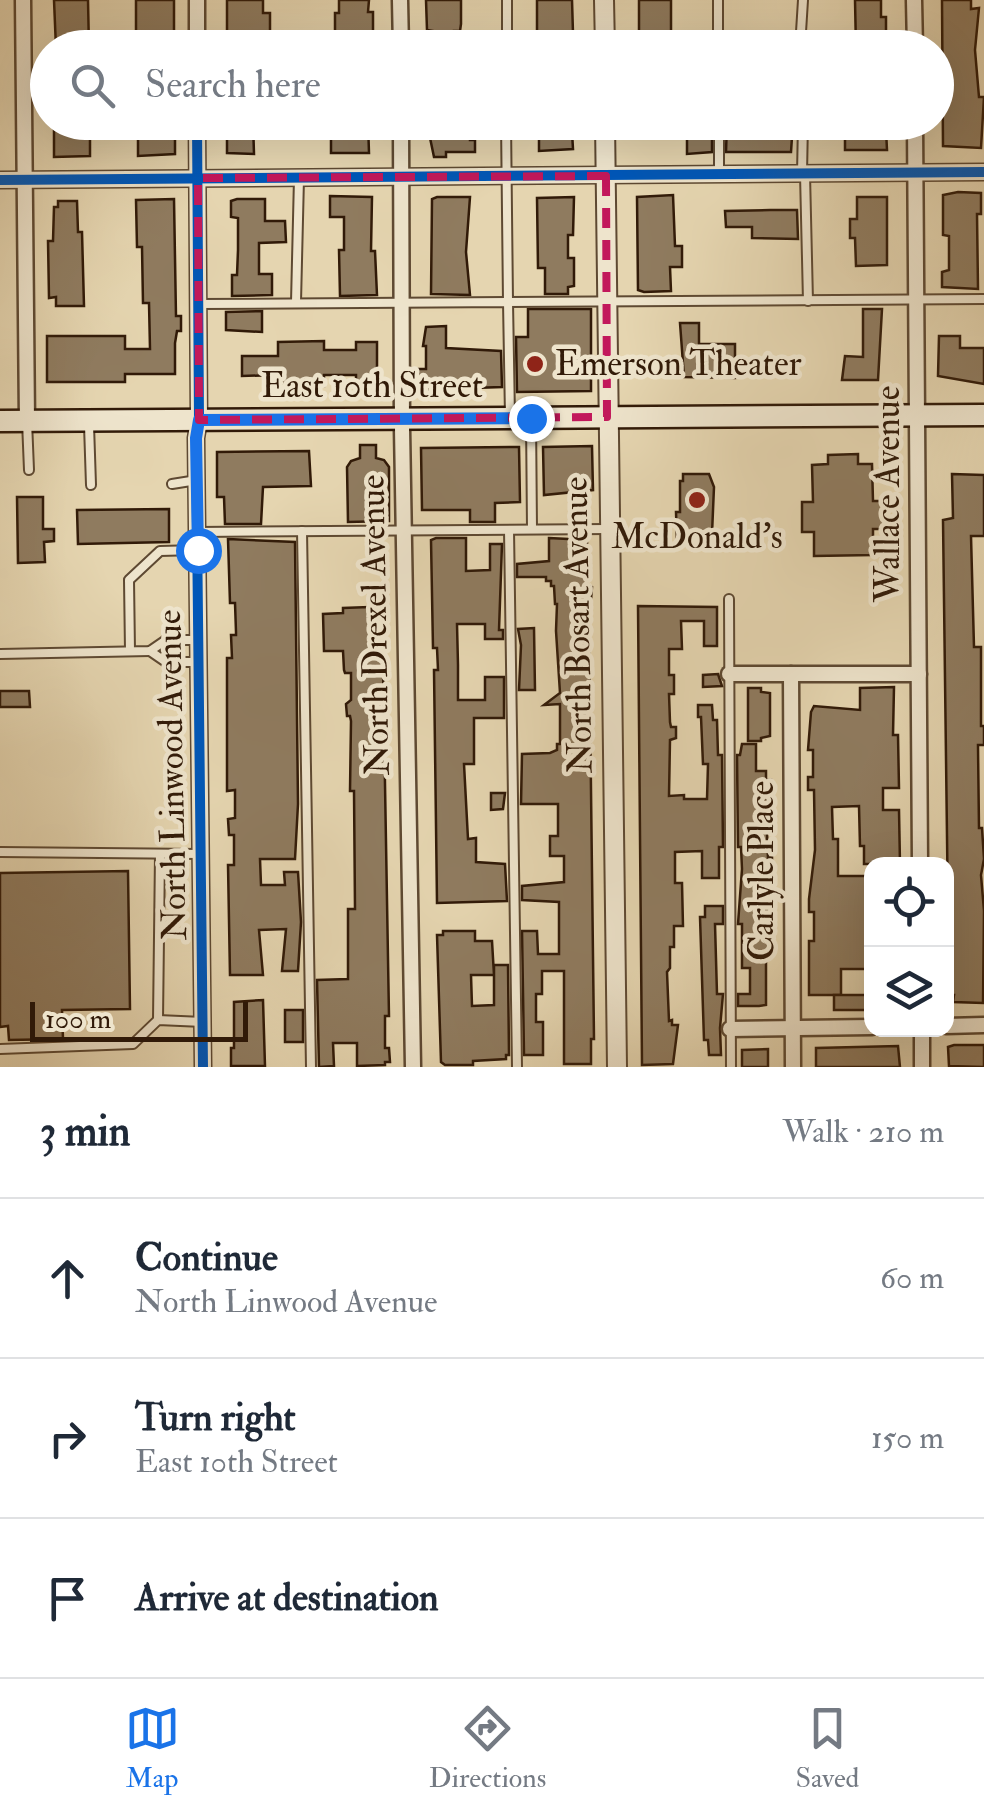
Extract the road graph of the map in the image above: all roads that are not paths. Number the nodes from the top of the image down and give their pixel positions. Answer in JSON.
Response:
{"nodes":[{"id":1,"x":23,"y":0,"type":"edge"},
{"id":2,"x":197,"y":0,"type":"edge"},
{"id":3,"x":400,"y":0,"type":"edge"},
{"id":4,"x":507,"y":0,"type":"edge"},
{"id":5,"x":604,"y":0,"type":"edge"},
{"id":6,"x":718,"y":0,"type":"edge"},
{"id":7,"x":803,"y":0,"type":"edge"},
{"id":8,"x":914,"y":0,"type":"edge"},
{"id":9,"x":197,"y":30,"type":"edge"},
{"id":10,"x":401,"y":30,"type":"edge"},
{"id":11,"x":507,"y":30,"type":"edge"},
{"id":12,"x":605,"y":30,"type":"edge"},
{"id":13,"x":718,"y":30,"type":"edge"},
{"id":14,"x":801,"y":30,"type":"edge"},
{"id":15,"x":915,"y":30,"type":"edge"},
{"id":16,"x":198,"y":140,"type":"edge"},
{"id":17,"x":401,"y":140,"type":"edge"},
{"id":18,"x":506,"y":140,"type":"edge"},
{"id":19,"x":605,"y":140,"type":"edge"},
{"id":20,"x":719,"y":140,"type":"edge"},
{"id":21,"x":803,"y":140,"type":"edge"},
{"id":22,"x":915,"y":140,"type":"edge"},
{"id":23,"x":984,"y":172,"type":"edge"},
{"id":24,"x":916,"y":173,"type":"junction"},
{"id":25,"x":719,"y":174,"type":"junction"},
{"id":26,"x":804,"y":174,"type":"junction"},
{"id":27,"x":505,"y":176,"type":"junction"},
{"id":28,"x":606,"y":176,"type":"junction"},
{"id":29,"x":401,"y":177,"type":"junction"},
{"id":30,"x":198,"y":178,"type":"junction"},
{"id":31,"x":299,"y":178,"type":"junction"},
{"id":32,"x":0,"y":180,"type":"edge"},
{"id":33,"x":24,"y":180,"type":"junction"},
{"id":34,"x":984,"y":298,"type":"edge"},
{"id":35,"x":916,"y":299,"type":"junction"},
{"id":36,"x":808,"y":301,"type":"junction"},
{"id":37,"x":296,"y":302,"type":"junction"},
{"id":38,"x":508,"y":302,"type":"junction"},
{"id":39,"x":607,"y":302,"type":"junction"},
{"id":40,"x":198,"y":304,"type":"junction"},
{"id":41,"x":402,"y":304,"type":"junction"},
{"id":42,"x":917,"y":415,"type":"junction"},
{"id":43,"x":984,"y":415,"type":"edge"},
{"id":44,"x":608,"y":417,"type":"junction"},
{"id":45,"x":402,"y":418,"type":"junction"},
{"id":46,"x":521,"y":418,"type":"junction"},
{"id":47,"x":199,"y":420,"type":"junction"},
{"id":48,"x":27,"y":421,"type":"junction"},
{"id":49,"x":89,"y":421,"type":"junction"},
{"id":50,"x":0,"y":422,"type":"edge"},
{"id":51,"x":30,"y":470,"type":"dead end"},
{"id":52,"x":197,"y":480,"type":"junction"},
{"id":53,"x":172,"y":484,"type":"dead end"},
{"id":54,"x":91,"y":485,"type":"dead end"},
{"id":55,"x":532,"y":529,"type":"junction"},
{"id":56,"x":609,"y":529,"type":"junction"},
{"id":57,"x":404,"y":530,"type":"junction"},
{"id":58,"x":509,"y":530,"type":"junction"},
{"id":59,"x":302,"y":531,"type":"junction"},
{"id":60,"x":197,"y":532,"type":"junction"},
{"id":61,"x":198,"y":550,"type":"junction"},
{"id":62,"x":729,"y":598,"type":"dead end"},
{"id":63,"x":198,"y":640,"type":"junction"},
{"id":64,"x":150,"y":651,"type":"junction"},
{"id":65,"x":130,"y":652,"type":"junction"},
{"id":66,"x":0,"y":654,"type":"edge"},
{"id":67,"x":199,"y":662,"type":"junction"},
{"id":68,"x":729,"y":674,"type":"junction"},
{"id":69,"x":791,"y":674,"type":"junction"},
{"id":70,"x":919,"y":674,"type":"junction"},
{"id":71,"x":0,"y":852,"type":"edge"},
{"id":72,"x":160,"y":854,"type":"junction"},
{"id":73,"x":201,"y":854,"type":"junction"},
{"id":74,"x":920,"y":857,"type":"edge"},
{"id":75,"x":158,"y":1020,"type":"junction"},
{"id":76,"x":203,"y":1022,"type":"junction"},
{"id":77,"x":984,"y":1025,"type":"edge"},
{"id":78,"x":954,"y":1026,"type":"edge"},
{"id":79,"x":864,"y":1027,"type":"edge"},
{"id":80,"x":793,"y":1028,"type":"junction"},
{"id":81,"x":730,"y":1029,"type":"junction"},
{"id":82,"x":922,"y":1037,"type":"edge"},
{"id":83,"x":0,"y":1049,"type":"edge"},
{"id":84,"x":203,"y":1067,"type":"edge"},
{"id":85,"x":310,"y":1067,"type":"edge"},
{"id":86,"x":413,"y":1067,"type":"edge"},
{"id":87,"x":517,"y":1067,"type":"edge"},
{"id":88,"x":617,"y":1067,"type":"edge"},
{"id":89,"x":730,"y":1067,"type":"edge"},
{"id":90,"x":794,"y":1067,"type":"edge"},
{"id":91,"x":922,"y":1067,"type":"edge"}],
"edges":[{"from":1,"to":33,"type":"street"},
{"from":2,"to":9,"type":"street"},
{"from":3,"to":10,"type":"street"},
{"from":4,"to":11,"type":"lane"},
{"from":5,"to":12,"type":"street"},
{"from":6,"to":13,"type":"lane"},
{"from":7,"to":14,"type":"lane"},
{"from":8,"to":15,"type":"street"},
{"from":16,"to":30,"type":"street","name":"North Linwood Avenue"},
{"from":17,"to":29,"type":"street","name":"North Drexel Avenue"},
{"from":18,"to":27,"type":"lane"},
{"from":19,"to":28,"type":"street","name":"North Bosart Avenue"},
{"from":20,"to":25,"type":"lane"},
{"from":21,"to":26,"type":"lane"},
{"from":22,"to":24,"type":"street","name":"Wallace Avenue"},
{"from":23,"to":24,"type":"street"},
{"from":24,"to":26,"type":"street"},
{"from":24,"to":35,"type":"street","name":"Wallace Avenue"},
{"from":25,"to":26,"type":"street"},
{"from":25,"to":28,"type":"street"},
{"from":26,"to":36,"type":"lane"},
{"from":27,"to":28,"type":"street"},
{"from":27,"to":29,"type":"street"},
{"from":27,"to":38,"type":"lane"},
{"from":28,"to":39,"type":"street","name":"North Bosart Avenue"},
{"from":29,"to":31,"type":"street"},
{"from":29,"to":41,"type":"street","name":"North Drexel Avenue"},
{"from":30,"to":31,"type":"street"},
{"from":30,"to":33,"type":"street"},
{"from":30,"to":40,"type":"street","name":"North Linwood Avenue"},
{"from":31,"to":37,"type":"lane"},
{"from":32,"to":33,"type":"street"},
{"from":33,"to":48,"type":"street"},
{"from":34,"to":35,"type":"lane"},
{"from":35,"to":36,"type":"lane"},
{"from":35,"to":42,"type":"street","name":"Wallace Avenue"},
{"from":36,"to":39,"type":"lane"},
{"from":37,"to":40,"type":"lane"},
{"from":37,"to":41,"type":"lane"},
{"from":38,"to":39,"type":"lane"},
{"from":38,"to":41,"type":"lane"},
{"from":38,"to":46,"type":"lane"},
{"from":39,"to":44,"type":"street","name":"North Bosart Avenue"},
{"from":40,"to":47,"type":"street","name":"North Linwood Avenue"},
{"from":41,"to":45,"type":"street","name":"North Drexel Avenue"},
{"from":42,"to":43,"type":"main road","name":"East 10th Street"},
{"from":42,"to":44,"type":"main road","name":"East 10th Street"},
{"from":42,"to":70,"type":"street","name":"Wallace Avenue"},
{"from":44,"to":46,"type":"main road","name":"East 10th Street"},
{"from":44,"to":56,"type":"street","name":"North Bosart Avenue"},
{"from":45,"to":46,"type":"main road","name":"East 10th Street"},
{"from":45,"to":47,"type":"main road","name":"East 10th Street"},
{"from":45,"to":57,"type":"street","name":"North Drexel Avenue"},
{"from":46,"to":55,"type":"lane"},
{"from":47,"to":49,"type":"main road","name":"East 10th Street"},
{"from":47,"to":52,"type":"street","name":"North Linwood Avenue"},
{"from":48,"to":49,"type":"main road","name":"East 10th Street"},
{"from":48,"to":50,"type":"main road","name":"East 10th Street"},
{"from":48,"to":51,"type":"lane"},
{"from":49,"to":54,"type":"lane"},
{"from":52,"to":53,"type":"lane"},
{"from":52,"to":60,"type":"street","name":"North Linwood Avenue"},
{"from":55,"to":56,"type":"lane"},
{"from":55,"to":58,"type":"lane"},
{"from":56,"to":88,"type":"street","name":"North Bosart Avenue"},
{"from":57,"to":58,"type":"lane"},
{"from":57,"to":59,"type":"lane"},
{"from":57,"to":86,"type":"street","name":"North Drexel Avenue"},
{"from":58,"to":87,"type":"lane"},
{"from":59,"to":60,"type":"lane"},
{"from":59,"to":85,"type":"lane"},
{"from":60,"to":61,"type":"street","name":"North Linwood Avenue"},
{"from":61,"to":63,"type":"street","name":"North Linwood Avenue"},
{"from":61,"to":65,"type":"lane"},
{"from":62,"to":68,"type":"lane"},
{"from":63,"to":64,"type":"lane"},
{"from":63,"to":67,"type":"street","name":"North Linwood Avenue"},
{"from":64,"to":65,"type":"lane"},
{"from":64,"to":67,"type":"lane"},
{"from":65,"to":66,"type":"lane"},
{"from":67,"to":73,"type":"street","name":"North Linwood Avenue"},
{"from":68,"to":69,"type":"street"},
{"from":68,"to":81,"type":"lane"},
{"from":69,"to":70,"type":"street"},
{"from":69,"to":80,"type":"street","name":"Carlyle Place"},
{"from":70,"to":74,"type":"street","name":"Wallace Avenue"},
{"from":71,"to":72,"type":"lane"},
{"from":72,"to":73,"type":"lane"},
{"from":72,"to":75,"type":"lane"},
{"from":73,"to":76,"type":"street","name":"North Linwood Avenue"},
{"from":75,"to":76,"type":"lane"},
{"from":75,"to":83,"type":"lane"},
{"from":76,"to":84,"type":"street","name":"North Linwood Avenue"},
{"from":77,"to":78,"type":"street"},
{"from":79,"to":80,"type":"street"},
{"from":80,"to":81,"type":"street"},
{"from":80,"to":90,"type":"street","name":"Carlyle Place"},
{"from":81,"to":89,"type":"lane"},
{"from":82,"to":91,"type":"street"}]}
